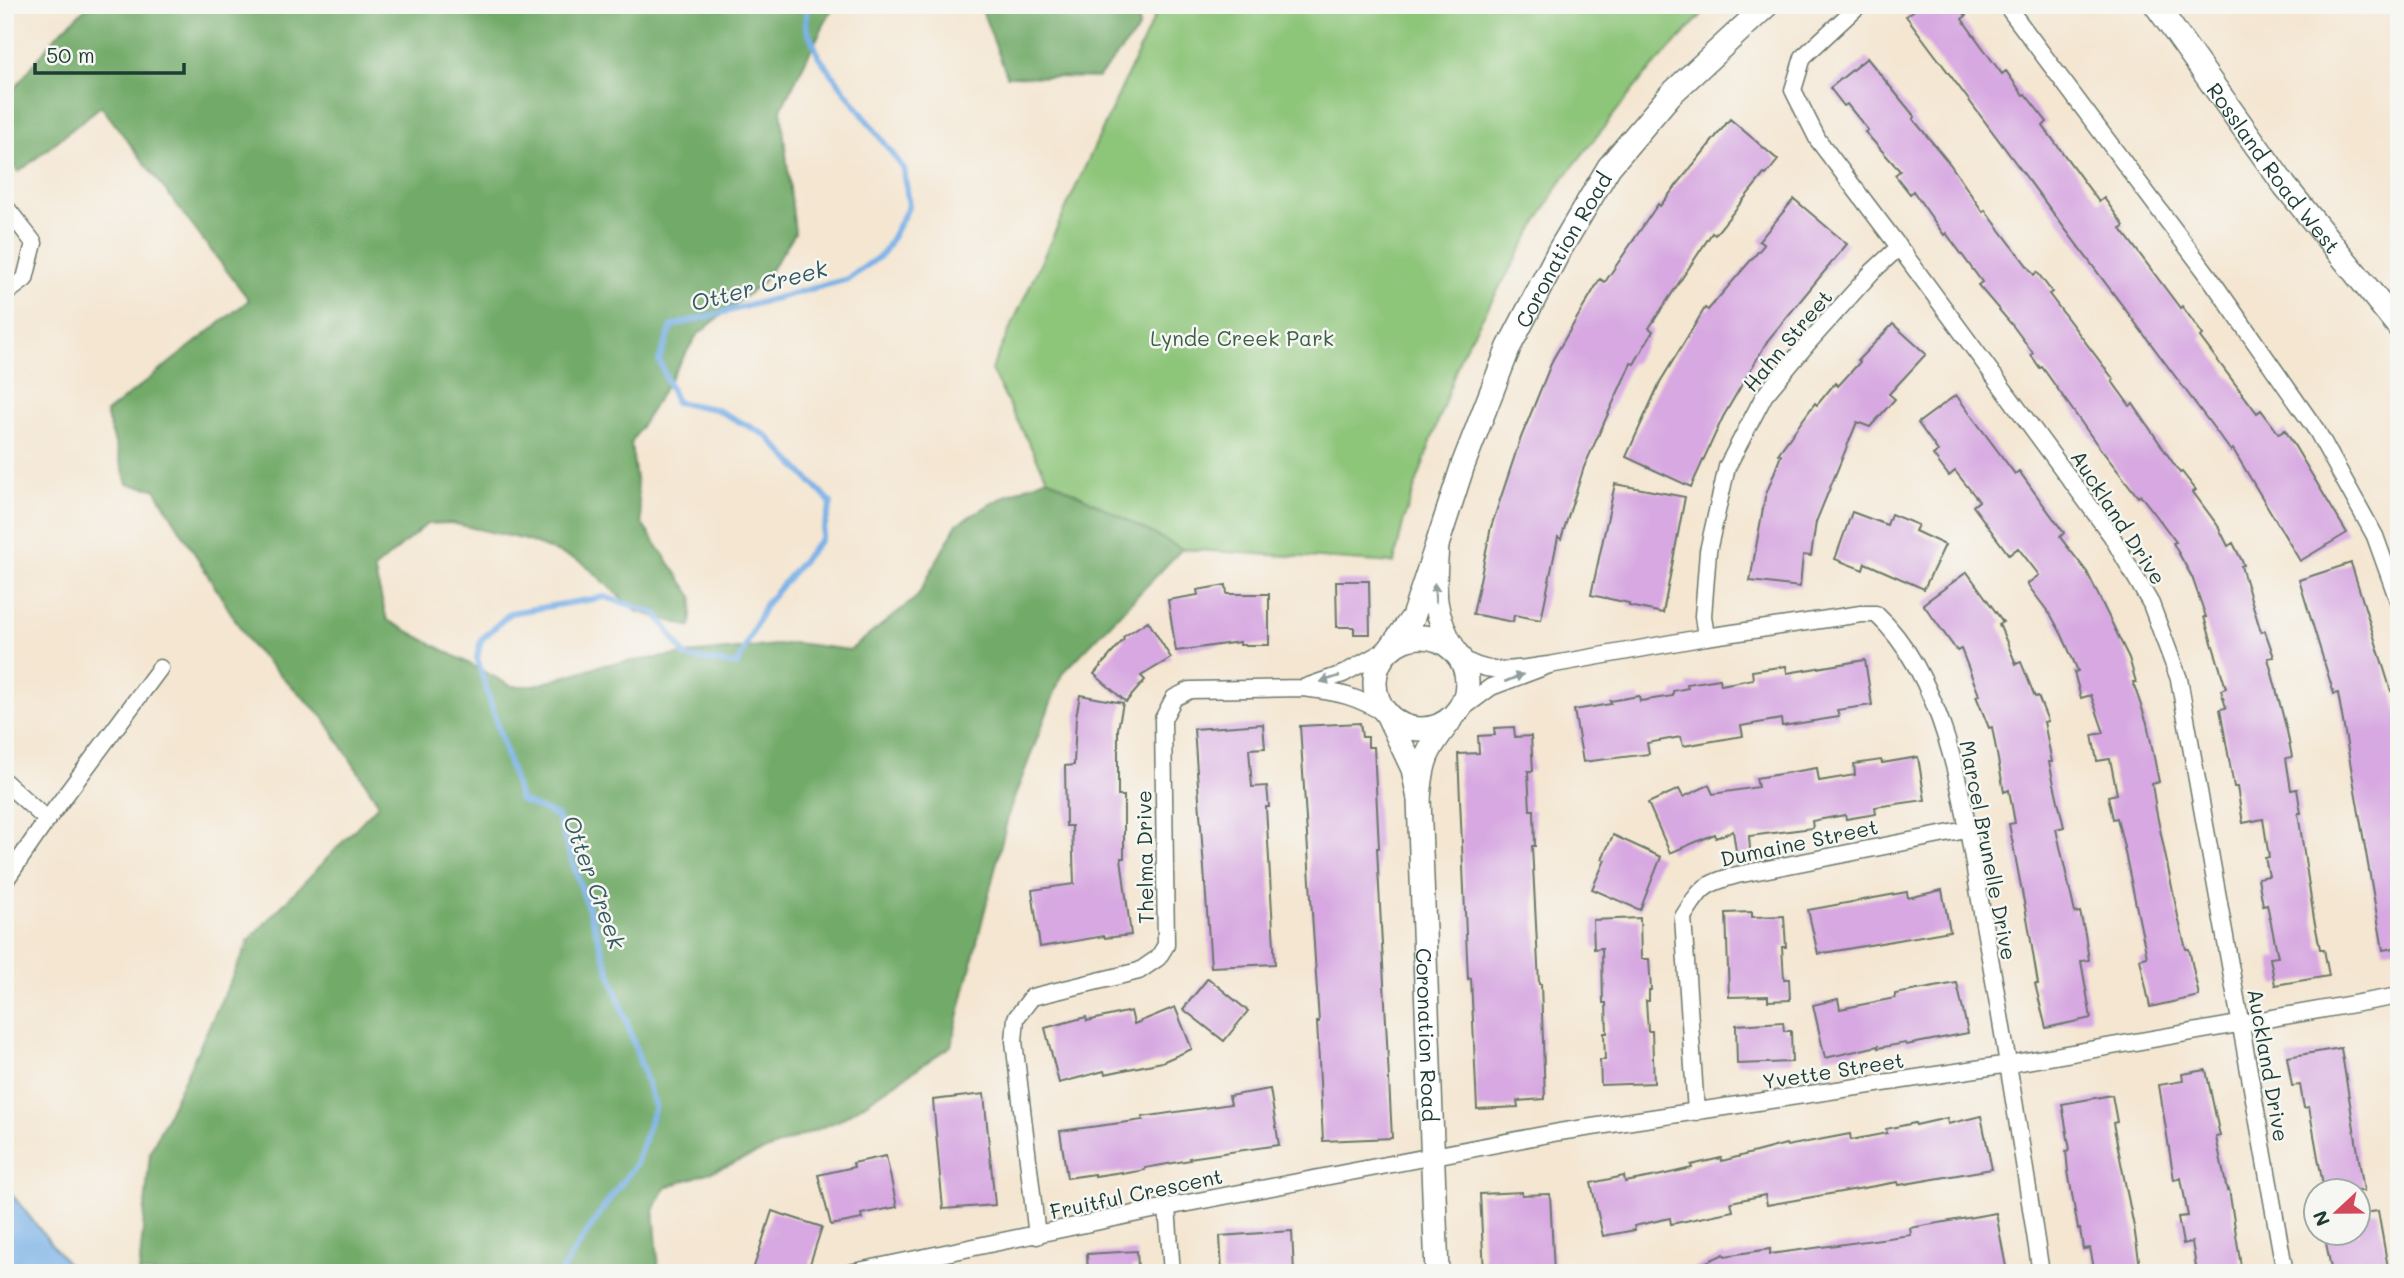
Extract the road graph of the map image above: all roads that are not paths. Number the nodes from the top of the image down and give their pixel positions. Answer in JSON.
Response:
{"nodes":[{"id":1,"x":1767,"y":5,"type":"edge"},
{"id":2,"x":1859,"y":5,"type":"edge"},
{"id":3,"x":2006,"y":5,"type":"edge"},
{"id":4,"x":2156,"y":5,"type":"edge"},
{"id":5,"x":5,"y":206,"type":"edge"},
{"id":6,"x":1899,"y":247,"type":"junction"},
{"id":7,"x":5,"y":294,"type":"edge"},
{"id":8,"x":2399,"y":327,"type":"edge"},
{"id":9,"x":1437,"y":545,"type":"junction"},
{"id":10,"x":2399,"y":604,"type":"edge"},
{"id":11,"x":1706,"y":637,"type":"junction"},
{"id":12,"x":1391,"y":647,"type":"junction"},
{"id":13,"x":1458,"y":656,"type":"junction"},
{"id":14,"x":1549,"y":665,"type":"junction"},
{"id":15,"x":160,"y":668,"type":"dead end"},
{"id":16,"x":1303,"y":688,"type":"junction"},
{"id":17,"x":1456,"y":713,"type":"junction"},
{"id":18,"x":1388,"y":716,"type":"junction"},
{"id":19,"x":5,"y":782,"type":"edge"},
{"id":20,"x":1419,"y":799,"type":"junction"},
{"id":21,"x":47,"y":820,"type":"junction"},
{"id":22,"x":1966,"y":830,"type":"junction"},
{"id":23,"x":5,"y":881,"type":"edge"},
{"id":24,"x":2399,"y":996,"type":"edge"},
{"id":25,"x":2240,"y":1023,"type":"junction"},
{"id":26,"x":2009,"y":1064,"type":"junction"},
{"id":27,"x":1696,"y":1112,"type":"junction"},
{"id":28,"x":1431,"y":1156,"type":"junction"},
{"id":29,"x":1167,"y":1207,"type":"junction"},
{"id":30,"x":1037,"y":1236,"type":"junction"},
{"id":31,"x":849,"y":1273,"type":"edge"},
{"id":32,"x":1172,"y":1273,"type":"edge"},
{"id":33,"x":1437,"y":1273,"type":"edge"},
{"id":34,"x":2041,"y":1273,"type":"edge"},
{"id":35,"x":2285,"y":1273,"type":"edge"}],
"edges":[{"from":1,"to":9,"type":"street","name":"Coronation Road"},
{"from":2,"to":6,"type":"street","name":"Auckland Drive"},
{"from":3,"to":10,"type":"street"},
{"from":4,"to":8,"type":"street","name":"Rossland Road West"},
{"from":5,"to":7,"type":"street"},
{"from":6,"to":11,"type":"street","name":"Hahn Street"},
{"from":6,"to":25,"type":"street","name":"Auckland Drive"},
{"from":9,"to":12,"type":"street","name":"Coronation Road"},
{"from":13,"to":9,"type":"street","name":"Coronation Road","one_way":true},
{"from":11,"to":14,"type":"street","name":"Marcel Brunelle Drive"},
{"from":11,"to":22,"type":"street","name":"Marcel Brunelle Drive"},
{"from":12,"to":13,"type":"street"},
{"from":12,"to":16,"type":"street","one_way":true},
{"from":12,"to":18,"type":"street"},
{"from":13,"to":14,"type":"street","name":"Marcel Brunelle Drive"},
{"from":13,"to":17,"type":"street"},
{"from":17,"to":14,"type":"street","name":"Marcel Brunelle Drive","one_way":true},
{"from":15,"to":21,"type":"street"},
{"from":16,"to":18,"type":"street"},
{"from":16,"to":30,"type":"street","name":"Thelma Drive"},
{"from":17,"to":18,"type":"street"},
{"from":17,"to":20,"type":"street","name":"Coronation Road"},
{"from":18,"to":20,"type":"street","name":"Coronation Road"},
{"from":19,"to":21,"type":"street"},
{"from":20,"to":28,"type":"street","name":"Coronation Road"},
{"from":21,"to":23,"type":"street"},
{"from":22,"to":26,"type":"street","name":"Marcel Brunelle Drive"},
{"from":22,"to":27,"type":"street","name":"Dumaine Street"},
{"from":24,"to":25,"type":"street","name":"Yvette Street"},
{"from":25,"to":26,"type":"street","name":"Yvette Street"},
{"from":25,"to":35,"type":"street","name":"Auckland Drive"},
{"from":26,"to":27,"type":"street","name":"Yvette Street"},
{"from":26,"to":34,"type":"street","name":"Marcel Brunelle Drive"},
{"from":27,"to":28,"type":"street","name":"Yvette Street"},
{"from":28,"to":29,"type":"street","name":"Fruitful Crescent"},
{"from":28,"to":33,"type":"street","name":"Coronation Road"},
{"from":29,"to":30,"type":"street","name":"Fruitful Crescent"},
{"from":29,"to":32,"type":"street"},
{"from":30,"to":31,"type":"street","name":"Fruitful Crescent"}]}
